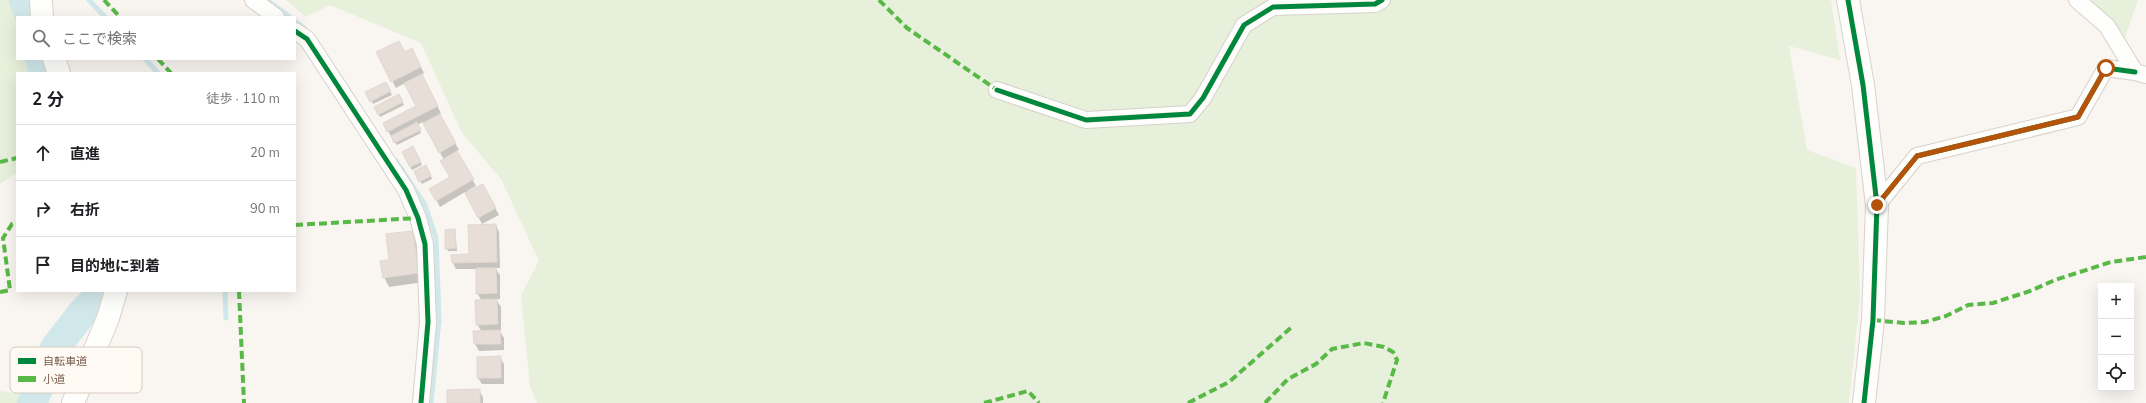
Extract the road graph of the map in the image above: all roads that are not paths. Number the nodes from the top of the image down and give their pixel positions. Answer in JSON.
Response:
{"nodes":[{"id":1,"x":41,"y":0,"type":"edge"},
{"id":2,"x":253,"y":0,"type":"edge"},
{"id":3,"x":1382,"y":0,"type":"edge"},
{"id":4,"x":1848,"y":0,"type":"edge"},
{"id":5,"x":2078,"y":0,"type":"edge"},
{"id":6,"x":42,"y":16,"type":"edge"},
{"id":7,"x":275,"y":16,"type":"edge"},
{"id":8,"x":296,"y":32,"type":"edge"},
{"id":9,"x":54,"y":60,"type":"edge"},
{"id":10,"x":59,"y":72,"type":"edge"},
{"id":11,"x":2141,"y":73,"type":"edge"},
{"id":12,"x":997,"y":90,"type":"dead end"},
{"id":13,"x":1877,"y":205,"type":"junction"},
{"id":14,"x":116,"y":292,"type":"edge"},
{"id":15,"x":96,"y":347,"type":"edge"},
{"id":16,"x":77,"y":393,"type":"edge"},
{"id":17,"x":73,"y":403,"type":"edge"},
{"id":18,"x":421,"y":403,"type":"edge"},
{"id":19,"x":1864,"y":403,"type":"edge"}],
"edges":[{"from":1,"to":6,"type":"street"},
{"from":2,"to":7,"type":"street"},
{"from":3,"to":12,"type":"street"},
{"from":4,"to":13,"type":"street"},
{"from":5,"to":11,"type":"street"},
{"from":8,"to":18,"type":"street"},
{"from":9,"to":10,"type":"street"},
{"from":11,"to":13,"type":"street"},
{"from":13,"to":19,"type":"street"},
{"from":14,"to":15,"type":"street"},
{"from":16,"to":17,"type":"street"}]}
